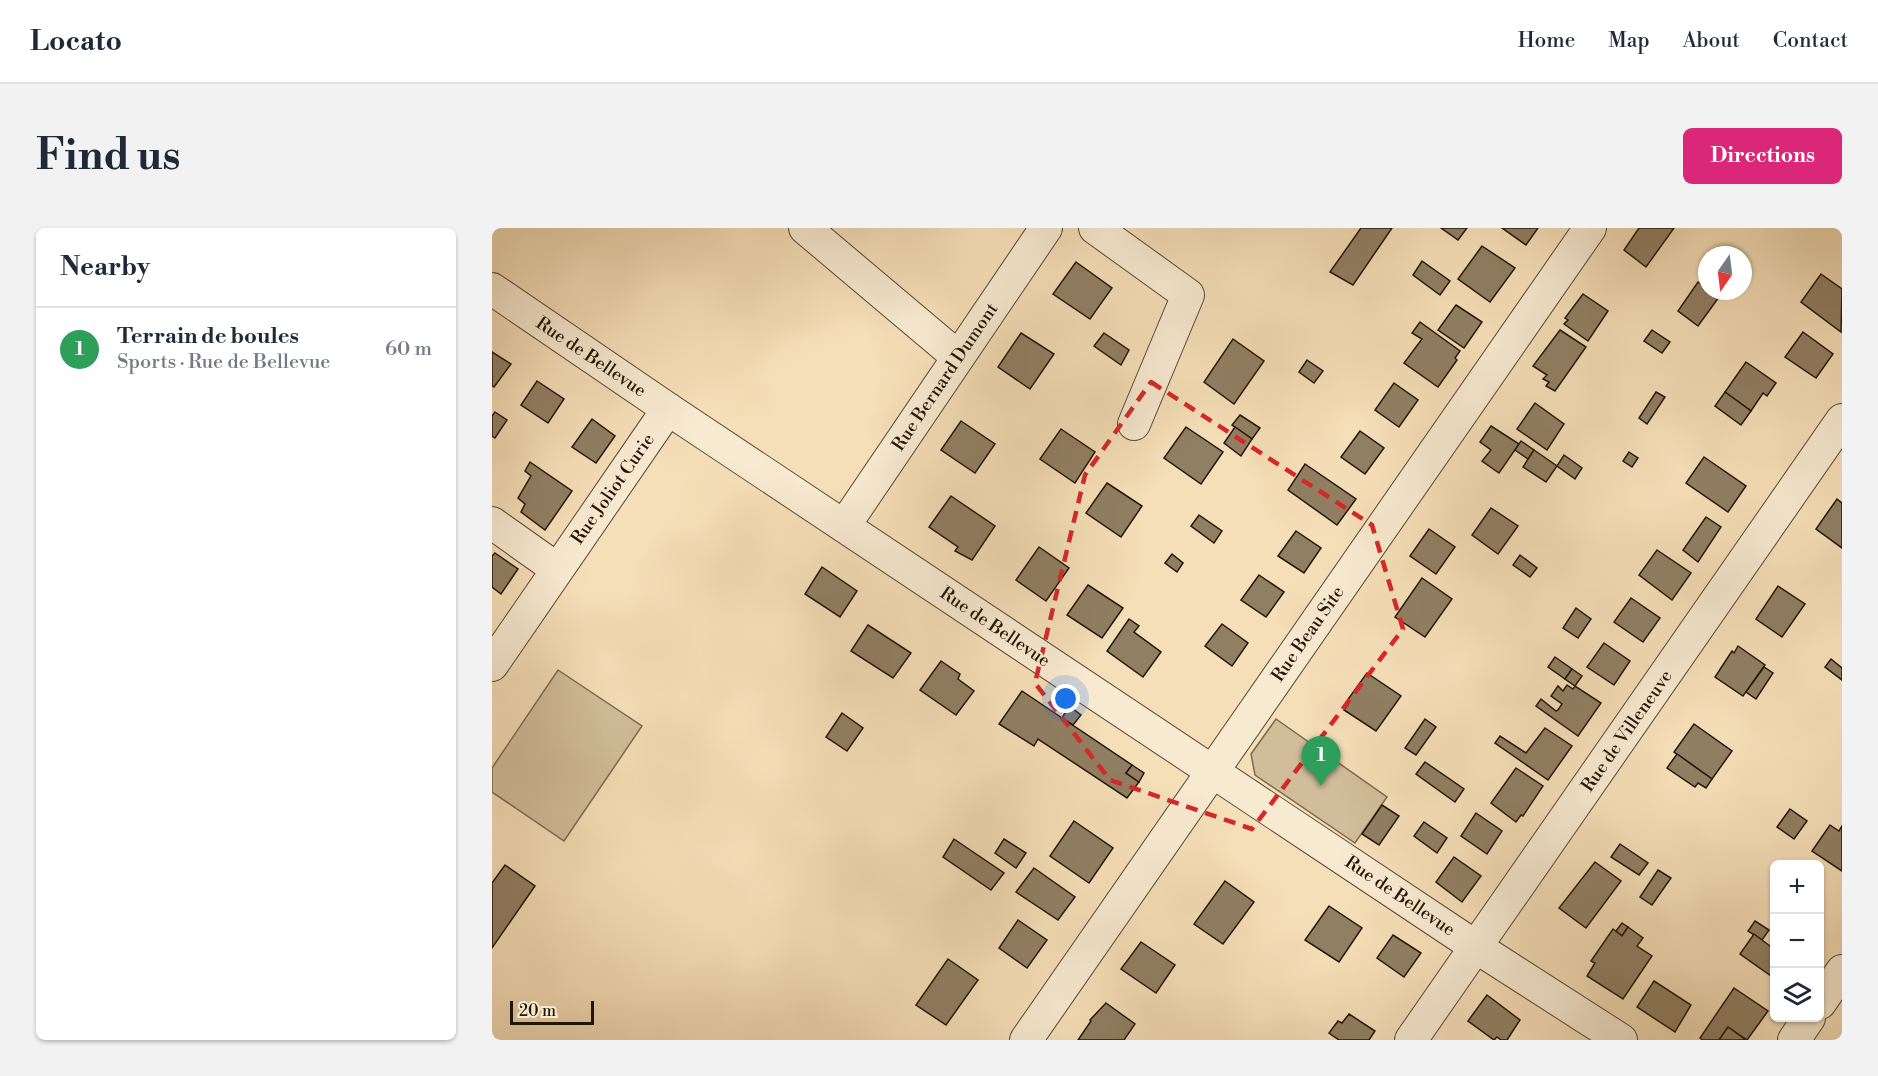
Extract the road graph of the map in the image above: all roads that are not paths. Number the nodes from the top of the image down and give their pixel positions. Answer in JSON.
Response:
{"nodes":[{"id":1,"x":804,"y":228,"type":"edge"},
{"id":2,"x":1046,"y":228,"type":"edge"},
{"id":3,"x":1095,"y":228,"type":"edge"},
{"id":4,"x":1590,"y":228,"type":"edge"},
{"id":5,"x":492,"y":289,"type":"edge"},
{"id":6,"x":958,"y":357,"type":"junction"},
{"id":7,"x":668,"y":409,"type":"junction"},
{"id":8,"x":1842,"y":420,"type":"edge"},
{"id":9,"x":1134,"y":424,"type":"dead end"},
{"id":10,"x":492,"y":523,"type":"edge"},
{"id":11,"x":844,"y":526,"type":"junction"},
{"id":12,"x":557,"y":569,"type":"junction"},
{"id":13,"x":492,"y":665,"type":"edge"},
{"id":14,"x":1212,"y":771,"type":"junction"},
{"id":15,"x":1476,"y":947,"type":"junction"},
{"id":16,"x":1842,"y":971,"type":"edge"},
{"id":17,"x":1824,"y":997,"type":"edge"},
{"id":18,"x":1806,"y":1022,"type":"edge"},
{"id":19,"x":1026,"y":1040,"type":"edge"},
{"id":20,"x":1411,"y":1040,"type":"edge"},
{"id":21,"x":1621,"y":1040,"type":"edge"},
{"id":22,"x":1794,"y":1040,"type":"edge"}],
"edges":[{"from":1,"to":6,"type":"street"},
{"from":2,"to":6,"type":"street","name":"Rue Bernard Dumont"},
{"from":3,"to":9,"type":"street"},
{"from":4,"to":14,"type":"street","name":"Rue Beau Site"},
{"from":5,"to":7,"type":"street","name":"Rue de Bellevue"},
{"from":6,"to":11,"type":"street","name":"Rue Bernard Dumont"},
{"from":7,"to":11,"type":"street","name":"Rue de Bellevue"},
{"from":7,"to":12,"type":"street","name":"Rue Joliot Curie"},
{"from":8,"to":15,"type":"street","name":"Rue de Villeneuve"},
{"from":10,"to":12,"type":"street"},
{"from":11,"to":14,"type":"street","name":"Rue de Bellevue"},
{"from":12,"to":13,"type":"street","name":"Rue Joliot Curie"},
{"from":14,"to":15,"type":"street","name":"Rue de Bellevue"},
{"from":14,"to":19,"type":"street","name":"Rue Beau Site"},
{"from":15,"to":20,"type":"street","name":"Rue de Villeneuve"},
{"from":15,"to":21,"type":"street","name":"Rue de Bellevue"},
{"from":16,"to":17,"type":"street"},
{"from":18,"to":22,"type":"street"}]}
